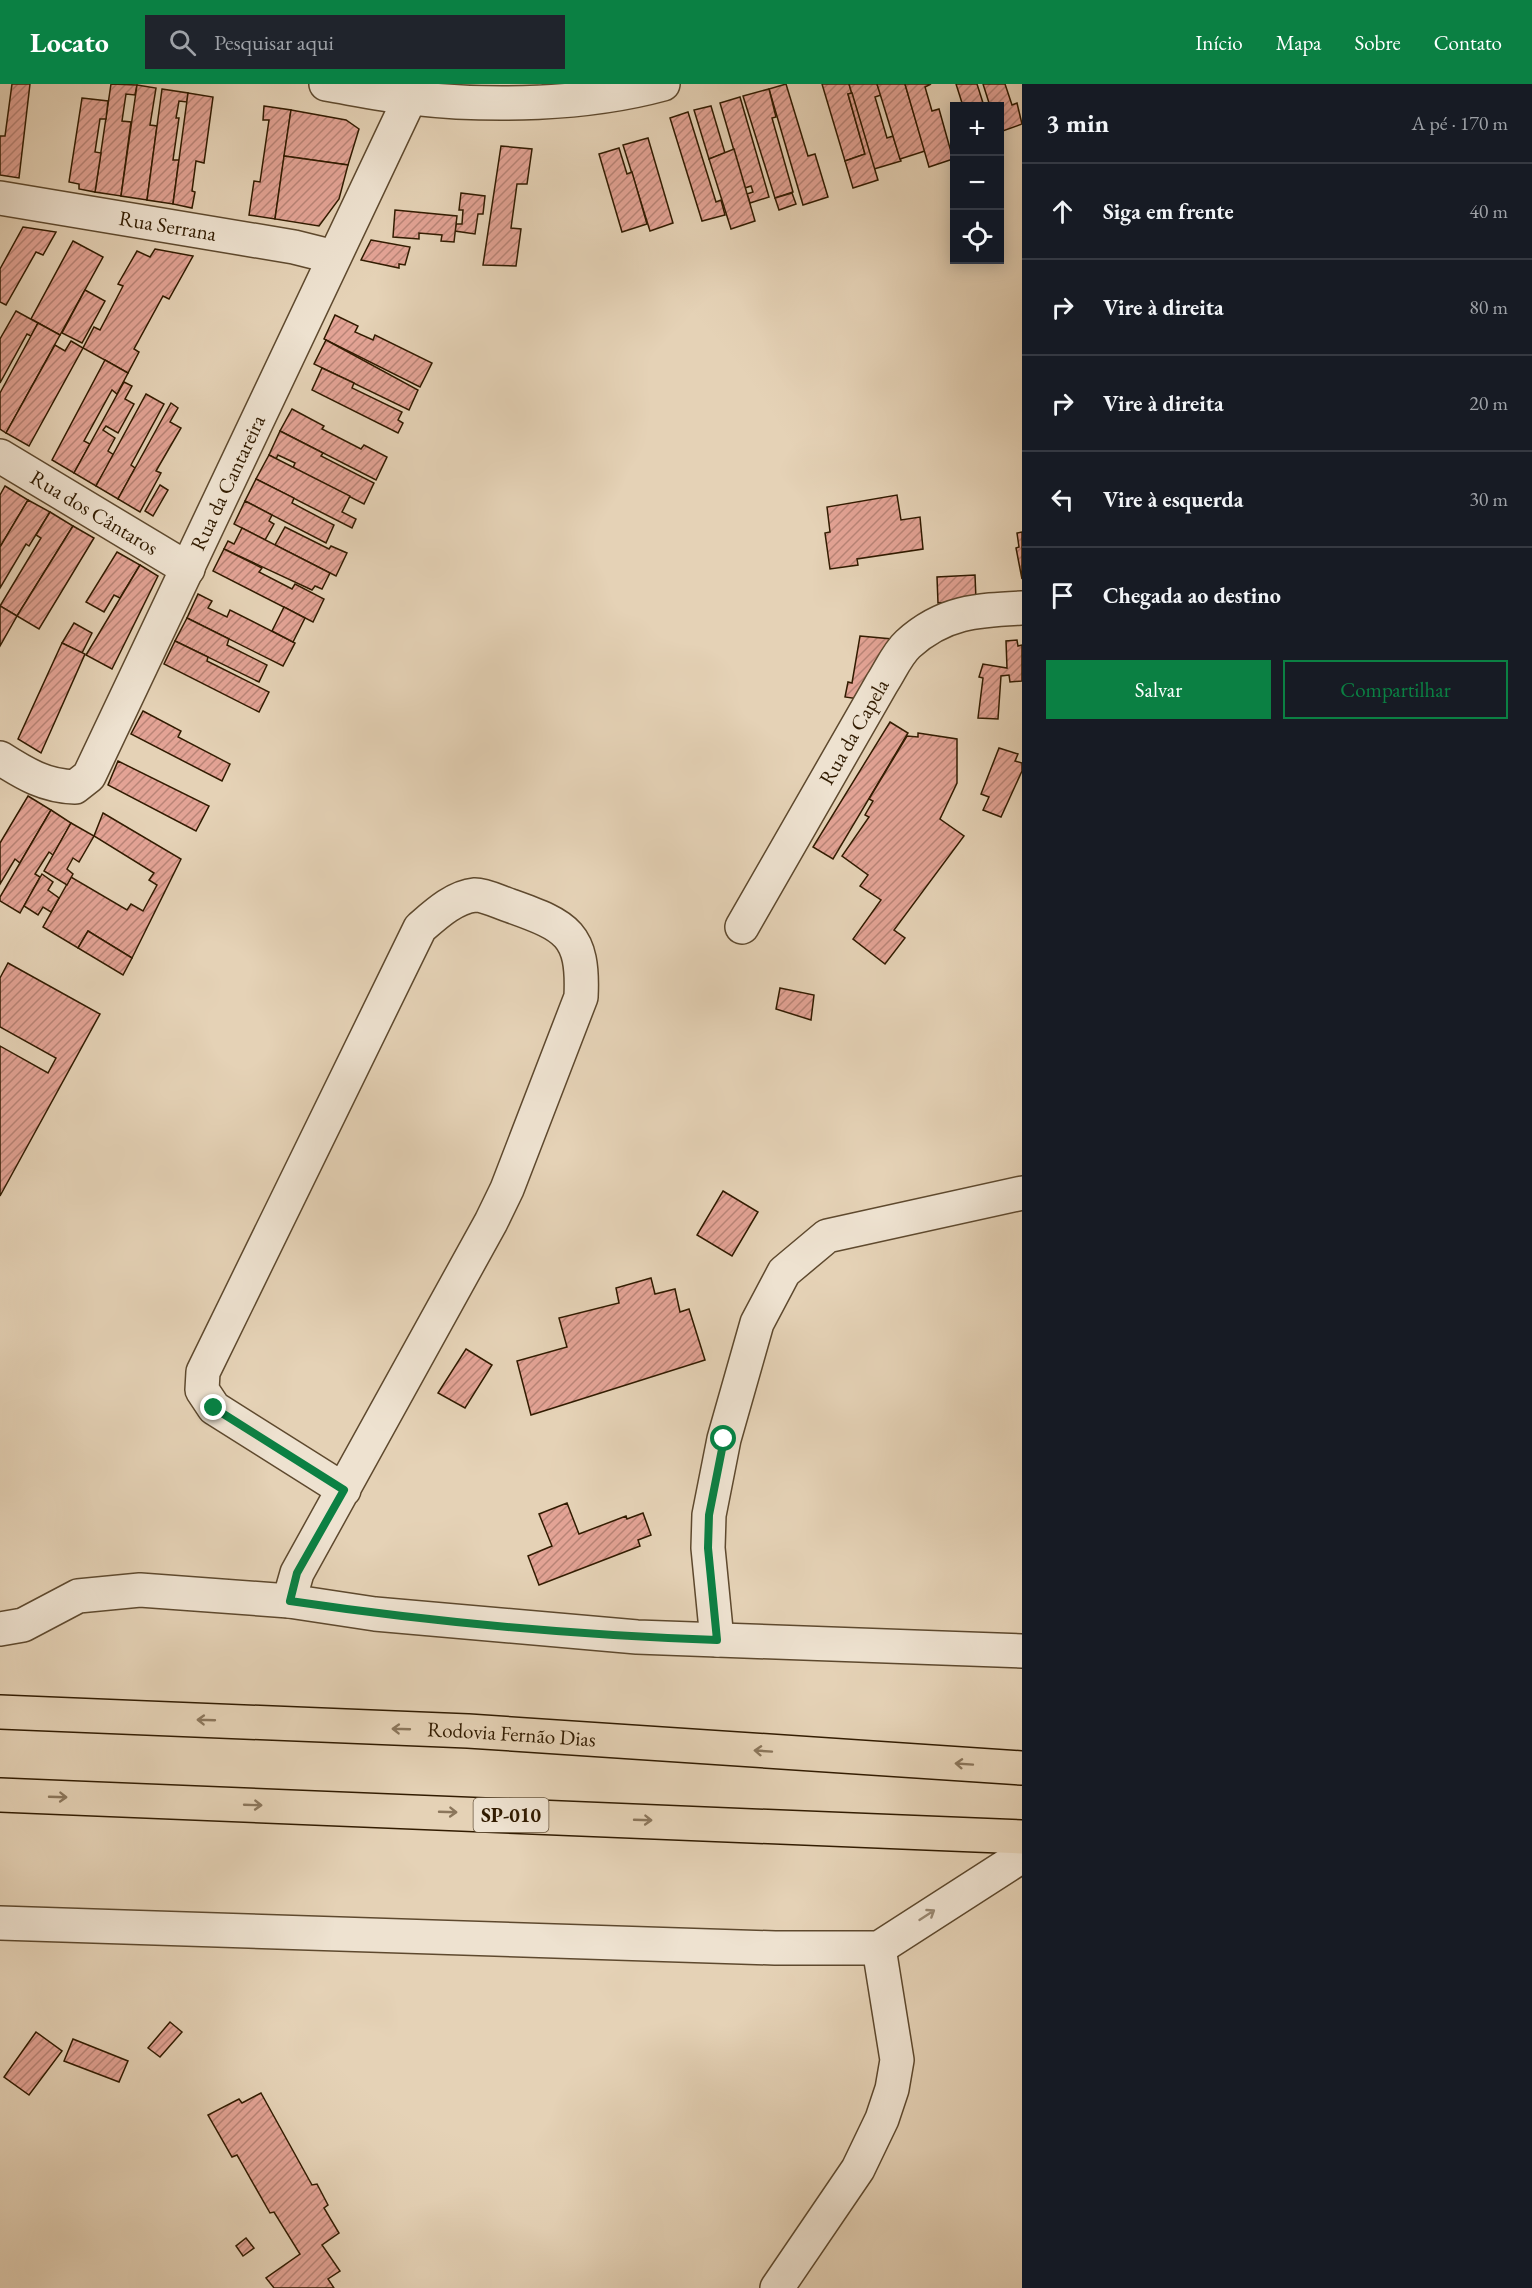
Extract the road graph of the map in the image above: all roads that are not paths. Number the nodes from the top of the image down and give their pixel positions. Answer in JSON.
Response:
{"nodes":[{"id":1,"x":326,"y":84,"type":"edge"},
{"id":2,"x":663,"y":84,"type":"edge"},
{"id":3,"x":410,"y":98,"type":"junction"},
{"id":4,"x":0,"y":198,"type":"edge"},
{"id":5,"x":334,"y":257,"type":"junction"},
{"id":6,"x":0,"y":456,"type":"edge"},
{"id":7,"x":188,"y":569,"type":"junction"},
{"id":8,"x":1022,"y":608,"type":"edge"},
{"id":9,"x":0,"y":759,"type":"edge"},
{"id":10,"x":742,"y":927,"type":"dead end"},
{"id":11,"x":1022,"y":1193,"type":"edge"},
{"id":12,"x":344,"y":1490,"type":"junction"},
{"id":13,"x":290,"y":1601,"type":"junction"},
{"id":14,"x":0,"y":1629,"type":"edge"},
{"id":15,"x":717,"y":1640,"type":"junction"},
{"id":16,"x":1022,"y":1651,"type":"edge"},
{"id":17,"x":0,"y":1712,"type":"edge"},
{"id":18,"x":1022,"y":1768,"type":"edge"},
{"id":19,"x":0,"y":1795,"type":"edge"},
{"id":20,"x":1022,"y":1837,"type":"edge"},
{"id":21,"x":1022,"y":1856,"type":"edge"},
{"id":22,"x":0,"y":1923,"type":"edge"},
{"id":23,"x":879,"y":1948,"type":"junction"},
{"id":24,"x":777,"y":2288,"type":"edge"}],
"edges":[{"from":1,"to":3,"type":"street"},
{"from":2,"to":3,"type":"street"},
{"from":3,"to":5,"type":"street","name":"Rua da Cantareira"},
{"from":4,"to":5,"type":"street","name":"Rua Serrana"},
{"from":5,"to":7,"type":"street","name":"Rua da Cantareira"},
{"from":6,"to":7,"type":"street","name":"Rua dos Cântaros"},
{"from":7,"to":9,"type":"street","name":"Rua da Cantareira"},
{"from":8,"to":10,"type":"street","name":"Rua da Capela"},
{"from":11,"to":15,"type":"street"},
{"from":12,"to":12,"type":"street"},
{"from":12,"to":13,"type":"street"},
{"from":13,"to":14,"type":"street"},
{"from":13,"to":15,"type":"street"},
{"from":15,"to":16,"type":"street"},
{"from":18,"to":17,"type":"highway","name":"Rodovia Fernão Dias","one_way":true},
{"from":19,"to":20,"type":"highway","number":"SP-010","one_way":true},
{"from":23,"to":21,"type":"street","one_way":true},
{"from":22,"to":23,"type":"street"},
{"from":23,"to":24,"type":"street"}]}
